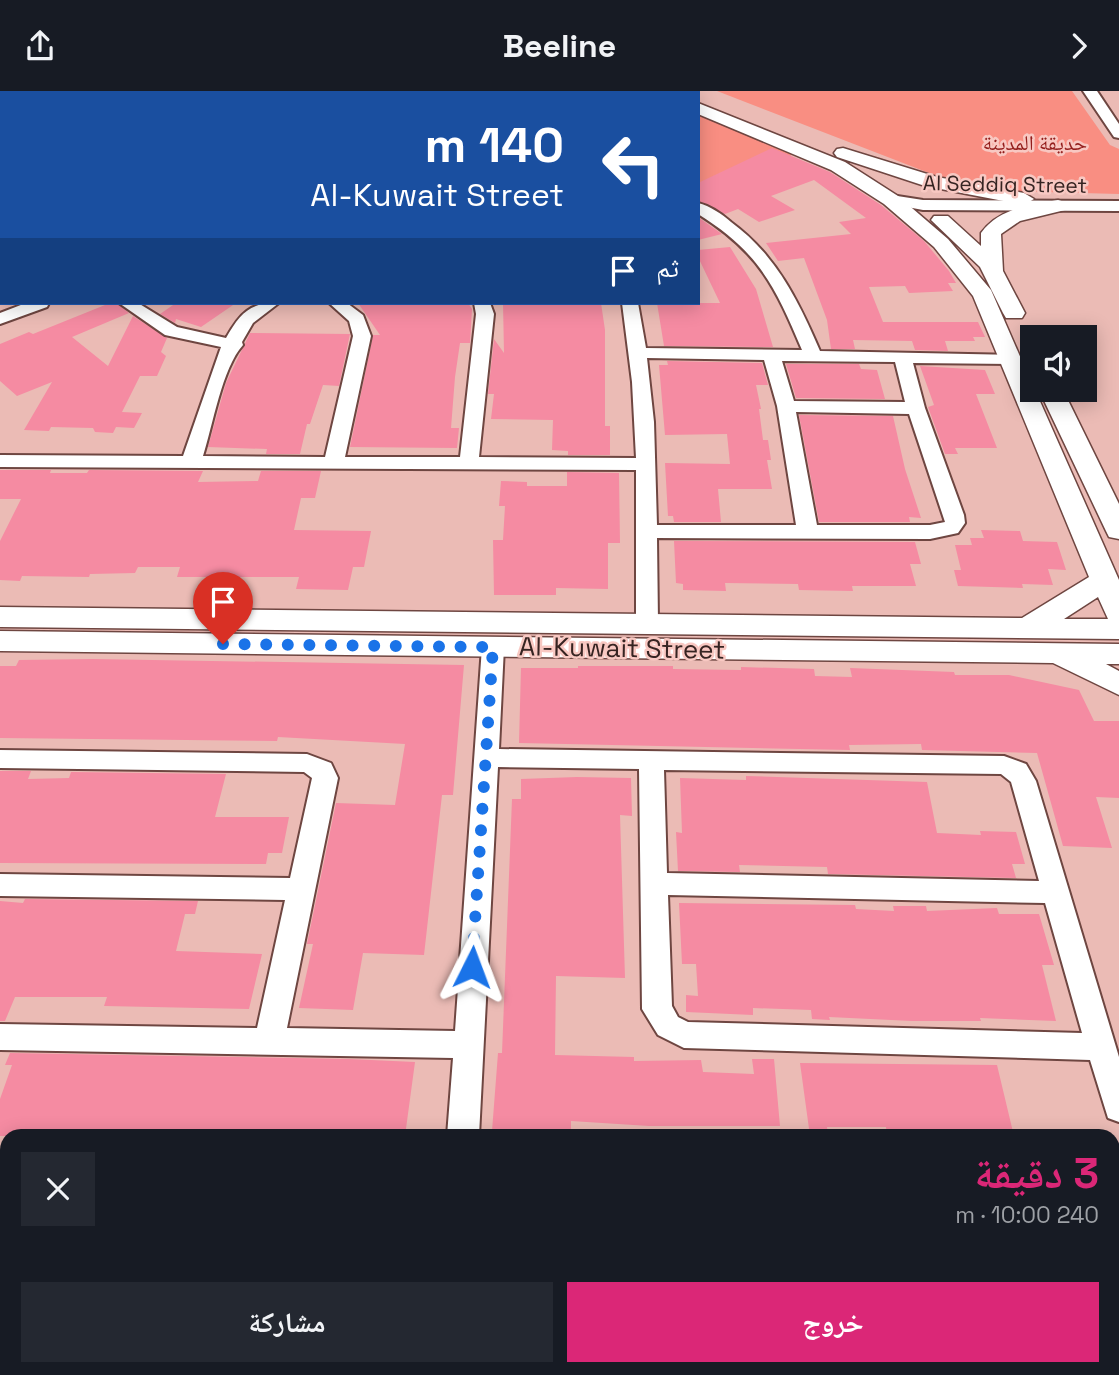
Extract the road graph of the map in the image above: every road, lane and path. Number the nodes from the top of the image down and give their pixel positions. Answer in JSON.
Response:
{"nodes":[{"id":1,"x":1090,"y":91,"type":"edge"},
{"id":2,"x":700,"y":98,"type":"edge"},
{"id":3,"x":700,"y":109,"type":"edge"},
{"id":4,"x":1113,"y":117,"type":"edge"},
{"id":5,"x":1119,"y":134,"type":"edge"},
{"id":6,"x":831,"y":149,"type":"junction"},
{"id":7,"x":1024,"y":199,"type":"junction"},
{"id":8,"x":1119,"y":199,"type":"edge"},
{"id":9,"x":908,"y":203,"type":"junction"},
{"id":10,"x":1058,"y":206,"type":"junction"},
{"id":11,"x":1119,"y":207,"type":"edge"},
{"id":12,"x":700,"y":208,"type":"edge"},
{"id":13,"x":993,"y":271,"type":"junction"},
{"id":14,"x":36,"y":305,"type":"edge"},
{"id":15,"x":130,"y":305,"type":"edge"},
{"id":16,"x":268,"y":305,"type":"edge"},
{"id":17,"x":340,"y":305,"type":"edge"},
{"id":18,"x":483,"y":305,"type":"edge"},
{"id":19,"x":630,"y":305,"type":"edge"},
{"id":20,"x":0,"y":319,"type":"edge"},
{"id":21,"x":1020,"y":326,"type":"edge"},
{"id":22,"x":234,"y":345,"type":"junction"},
{"id":23,"x":638,"y":353,"type":"junction"},
{"id":24,"x":771,"y":355,"type":"junction"},
{"id":25,"x":813,"y":356,"type":"junction"},
{"id":26,"x":903,"y":358,"type":"junction"},
{"id":27,"x":1012,"y":359,"type":"junction"},
{"id":28,"x":1057,"y":402,"type":"edge"},
{"id":29,"x":786,"y":406,"type":"junction"},
{"id":30,"x":916,"y":408,"type":"junction"},
{"id":31,"x":192,"y":460,"type":"junction"},
{"id":32,"x":0,"y":461,"type":"edge"},
{"id":33,"x":334,"y":461,"type":"junction"},
{"id":34,"x":469,"y":463,"type":"junction"},
{"id":35,"x":645,"y":464,"type":"junction"},
{"id":36,"x":646,"y":531,"type":"junction"},
{"id":37,"x":1119,"y":531,"type":"edge"},
{"id":38,"x":808,"y":532,"type":"junction"},
{"id":39,"x":1105,"y":580,"type":"junction"},
{"id":40,"x":1119,"y":614,"type":"edge"},
{"id":41,"x":0,"y":617,"type":"edge"},
{"id":42,"x":648,"y":623,"type":"junction"},
{"id":43,"x":1119,"y":629,"type":"edge"},
{"id":44,"x":224,"y":631,"type":"junction"},
{"id":45,"x":1034,"y":640,"type":"junction"},
{"id":46,"x":0,"y":641,"type":"edge"},
{"id":47,"x":493,"y":647,"type":"junction"},
{"id":48,"x":1119,"y":654,"type":"edge"},
{"id":49,"x":1119,"y":684,"type":"edge"},
{"id":50,"x":485,"y":758,"type":"junction"},
{"id":51,"x":0,"y":759,"type":"edge"},
{"id":52,"x":651,"y":760,"type":"junction"},
{"id":53,"x":656,"y":884,"type":"junction"},
{"id":54,"x":0,"y":885,"type":"edge"},
{"id":55,"x":300,"y":889,"type":"junction"},
{"id":56,"x":1054,"y":892,"type":"junction"},
{"id":57,"x":0,"y":1037,"type":"edge"},
{"id":58,"x":269,"y":1041,"type":"junction"},
{"id":59,"x":467,"y":1045,"type":"junction"},
{"id":60,"x":1101,"y":1047,"type":"junction"},
{"id":61,"x":1119,"y":1108,"type":"edge"},
{"id":62,"x":463,"y":1129,"type":"edge"}],
"edges":[{"from":1,"to":4,"type":"street"},
{"from":2,"to":6,"type":"main road"},
{"from":3,"to":9,"type":"main road"},
{"from":4,"to":5,"type":"street"},
{"from":6,"to":7,"type":"main road"},
{"from":6,"to":9,"type":"main road"},
{"from":7,"to":8,"type":"street","name":"Al Seddiq Street"},
{"from":7,"to":9,"type":"street","name":"Al Seddiq Street"},
{"from":9,"to":10,"type":"street","name":"Al Seddiq Street"},
{"from":9,"to":13,"type":"main road"},
{"from":9,"to":27,"type":"main road"},
{"from":10,"to":11,"type":"street","name":"Al Seddiq Street"},
{"from":10,"to":13,"type":"main road"},
{"from":12,"to":25,"type":"street"},
{"from":13,"to":21,"type":"main road"},
{"from":14,"to":20,"type":"street"},
{"from":15,"to":22,"type":"street"},
{"from":16,"to":22,"type":"street"},
{"from":17,"to":33,"type":"street"},
{"from":18,"to":34,"type":"street"},
{"from":19,"to":23,"type":"street"},
{"from":22,"to":31,"type":"street"},
{"from":23,"to":24,"type":"street"},
{"from":23,"to":35,"type":"street"},
{"from":24,"to":25,"type":"street"},
{"from":24,"to":29,"type":"street"},
{"from":25,"to":26,"type":"street"},
{"from":26,"to":27,"type":"street"},
{"from":26,"to":30,"type":"street"},
{"from":27,"to":39,"type":"main road"},
{"from":28,"to":37,"type":"main road"},
{"from":29,"to":30,"type":"street"},
{"from":29,"to":38,"type":"street"},
{"from":30,"to":38,"type":"street"},
{"from":31,"to":32,"type":"street"},
{"from":31,"to":33,"type":"street"},
{"from":33,"to":34,"type":"street"},
{"from":34,"to":35,"type":"street"},
{"from":35,"to":36,"type":"street"},
{"from":36,"to":38,"type":"street"},
{"from":36,"to":42,"type":"street"},
{"from":39,"to":40,"type":"main road"},
{"from":39,"to":45,"type":"main road"},
{"from":41,"to":44,"type":"main road","name":"Al-Kuwait Street"},
{"from":42,"to":44,"type":"main road","name":"Al-Kuwait Street"},
{"from":42,"to":45,"type":"main road","name":"Al-Kuwait Street"},
{"from":43,"to":45,"type":"main road","name":"Al-Kuwait Street"},
{"from":44,"to":46,"type":"main road","name":"Al-Kuwait Street"},
{"from":44,"to":47,"type":"main road","name":"Al-Kuwait Street"},
{"from":45,"to":47,"type":"main road","name":"Al-Kuwait Street"},
{"from":45,"to":48,"type":"main road","name":"Al-Kuwait Street"},
{"from":45,"to":49,"type":"main road"},
{"from":47,"to":50,"type":"street"},
{"from":50,"to":52,"type":"street"},
{"from":50,"to":59,"type":"street"},
{"from":51,"to":55,"type":"street"},
{"from":52,"to":53,"type":"street"},
{"from":52,"to":56,"type":"street"},
{"from":53,"to":56,"type":"street"},
{"from":53,"to":60,"type":"street"},
{"from":54,"to":55,"type":"street"},
{"from":55,"to":58,"type":"street"},
{"from":56,"to":60,"type":"street"},
{"from":57,"to":58,"type":"street"},
{"from":58,"to":59,"type":"street"},
{"from":59,"to":62,"type":"street"},
{"from":60,"to":61,"type":"street"}]}
